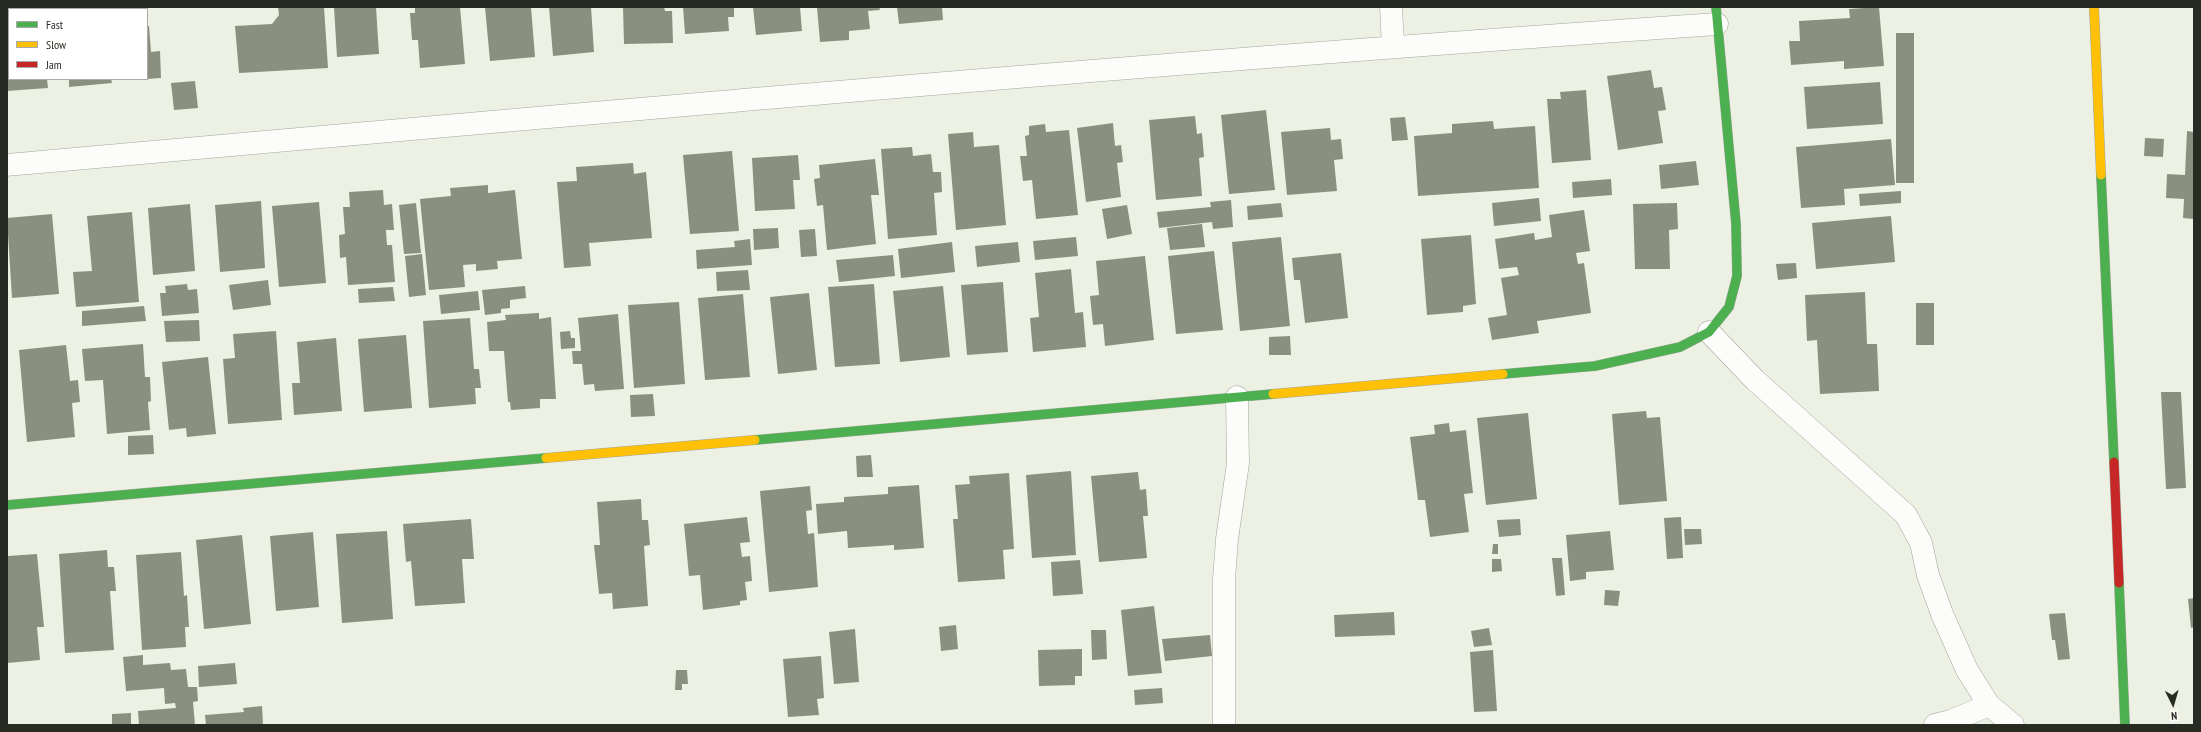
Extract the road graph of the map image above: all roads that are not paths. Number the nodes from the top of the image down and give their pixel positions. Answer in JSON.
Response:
{"nodes":[{"id":1,"x":1391,"y":7,"type":"edge"},
{"id":2,"x":2094,"y":7,"type":"edge"},
{"id":3,"x":1716,"y":16,"type":"edge"},
{"id":4,"x":1393,"y":46,"type":"junction"},
{"id":5,"x":7,"y":165,"type":"edge"},
{"id":6,"x":1709,"y":332,"type":"junction"},
{"id":7,"x":1237,"y":397,"type":"junction"},
{"id":8,"x":7,"y":506,"type":"edge"},
{"id":9,"x":1989,"y":705,"type":"junction"},
{"id":10,"x":1224,"y":725,"type":"edge"},
{"id":11,"x":1935,"y":725,"type":"edge"},
{"id":12,"x":2013,"y":725,"type":"edge"},
{"id":13,"x":2124,"y":725,"type":"edge"}],
"edges":[{"from":1,"to":4,"type":"street"},
{"from":2,"to":13,"type":"street"},
{"from":3,"to":4,"type":"street"},
{"from":3,"to":6,"type":"street"},
{"from":4,"to":5,"type":"street"},
{"from":6,"to":7,"type":"street"},
{"from":6,"to":9,"type":"street"},
{"from":7,"to":8,"type":"street"},
{"from":7,"to":10,"type":"street"},
{"from":9,"to":11,"type":"street"},
{"from":9,"to":12,"type":"street"}]}
